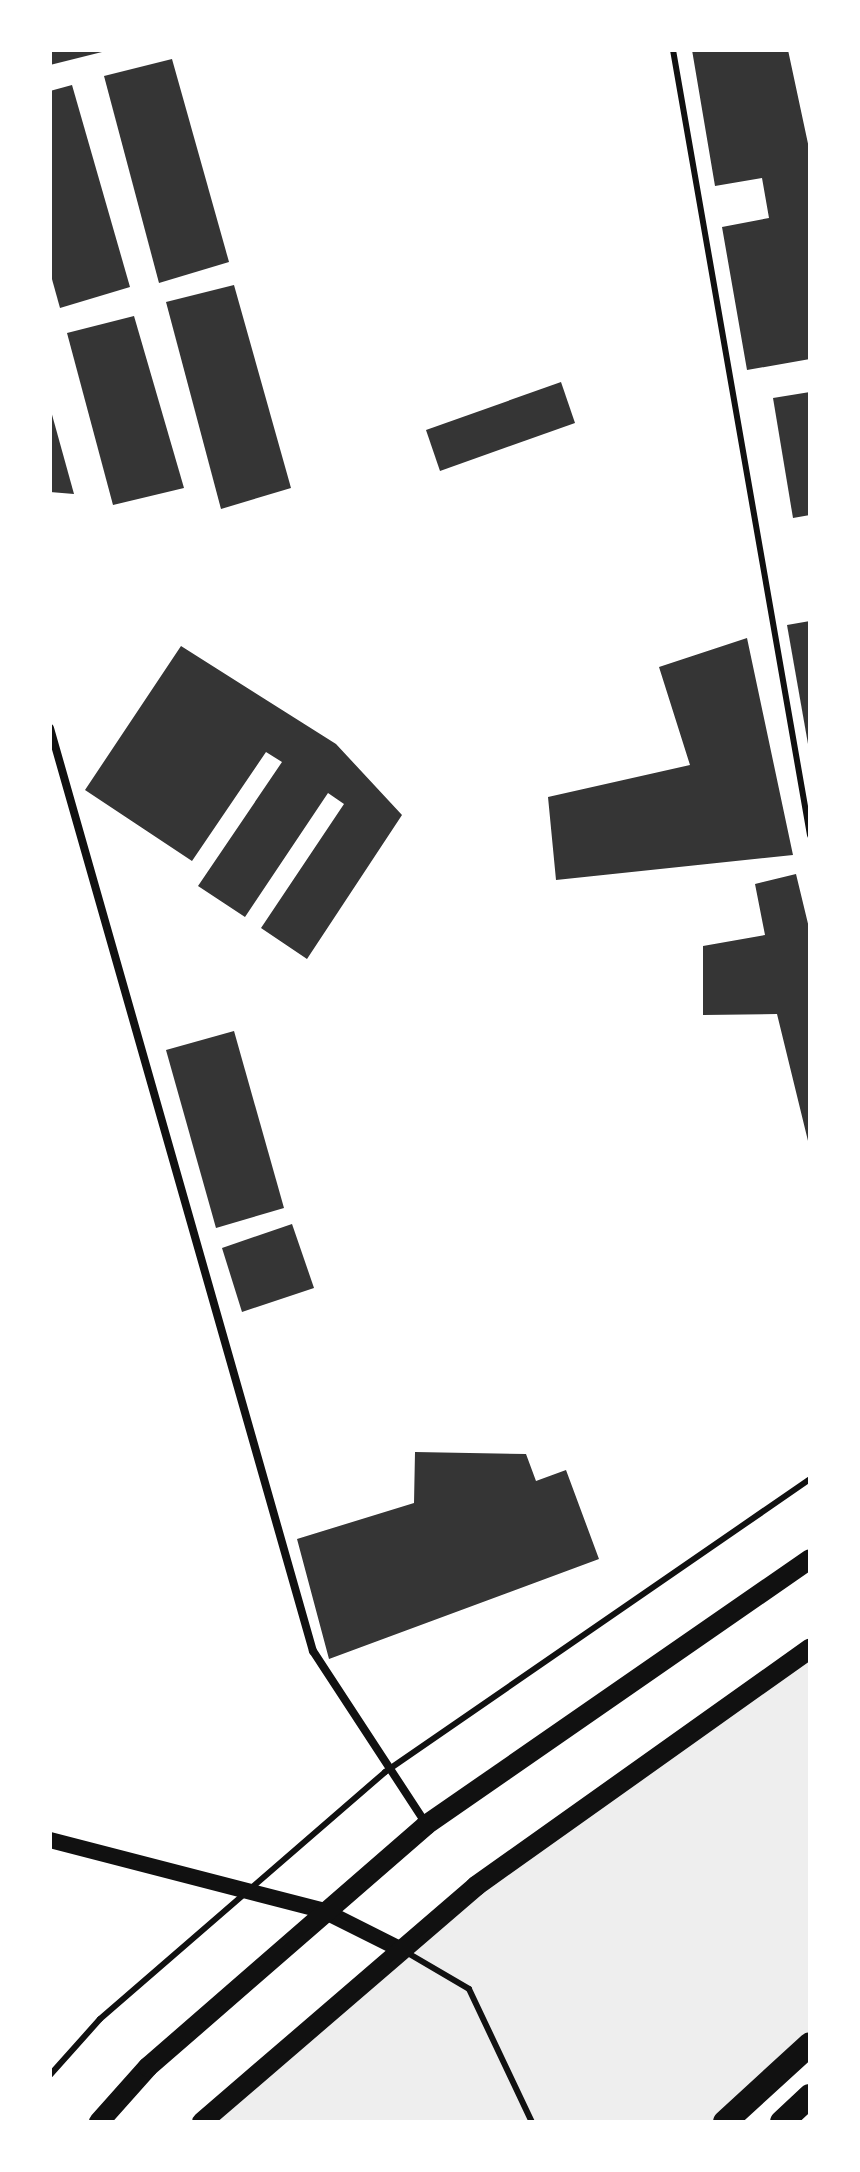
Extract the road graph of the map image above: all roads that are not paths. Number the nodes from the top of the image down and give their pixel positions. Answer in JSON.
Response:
{"nodes":[{"id":1,"x":673,"y":50,"type":"edge"},
{"id":2,"x":50,"y":728,"type":"edge"},
{"id":3,"x":810,"y":835,"type":"edge"},
{"id":4,"x":810,"y":1479,"type":"edge"},
{"id":5,"x":810,"y":1559,"type":"edge"},
{"id":6,"x":810,"y":1649,"type":"edge"},
{"id":7,"x":385,"y":1772,"type":"junction"},
{"id":8,"x":426,"y":1825,"type":"junction"},
{"id":9,"x":50,"y":1840,"type":"edge"},
{"id":10,"x":243,"y":1889,"type":"junction"},
{"id":11,"x":324,"y":1911,"type":"junction"},
{"id":12,"x":400,"y":1949,"type":"junction"},
{"id":13,"x":810,"y":2044,"type":"edge"},
{"id":14,"x":50,"y":2075,"type":"edge"},
{"id":15,"x":810,"y":2096,"type":"edge"},
{"id":16,"x":99,"y":2122,"type":"edge"},
{"id":17,"x":202,"y":2122,"type":"edge"},
{"id":18,"x":532,"y":2122,"type":"edge"},
{"id":19,"x":725,"y":2122,"type":"edge"},
{"id":20,"x":782,"y":2122,"type":"edge"}],
"edges":[{"from":1,"to":3,"type":"lane"},
{"from":2,"to":7,"type":"street"},
{"from":4,"to":7,"type":"lane"},
{"from":5,"to":8,"type":"main road"},
{"from":6,"to":12,"type":"main road"},
{"from":7,"to":8,"type":"street"},
{"from":7,"to":10,"type":"lane"},
{"from":8,"to":11,"type":"main road"},
{"from":9,"to":10,"type":"main road"},
{"from":10,"to":11,"type":"main road"},
{"from":10,"to":14,"type":"lane"},
{"from":11,"to":12,"type":"main road"},
{"from":11,"to":16,"type":"main road"},
{"from":12,"to":17,"type":"main road"},
{"from":12,"to":18,"type":"lane"},
{"from":13,"to":19,"type":"highway"},
{"from":15,"to":20,"type":"highway"}]}
